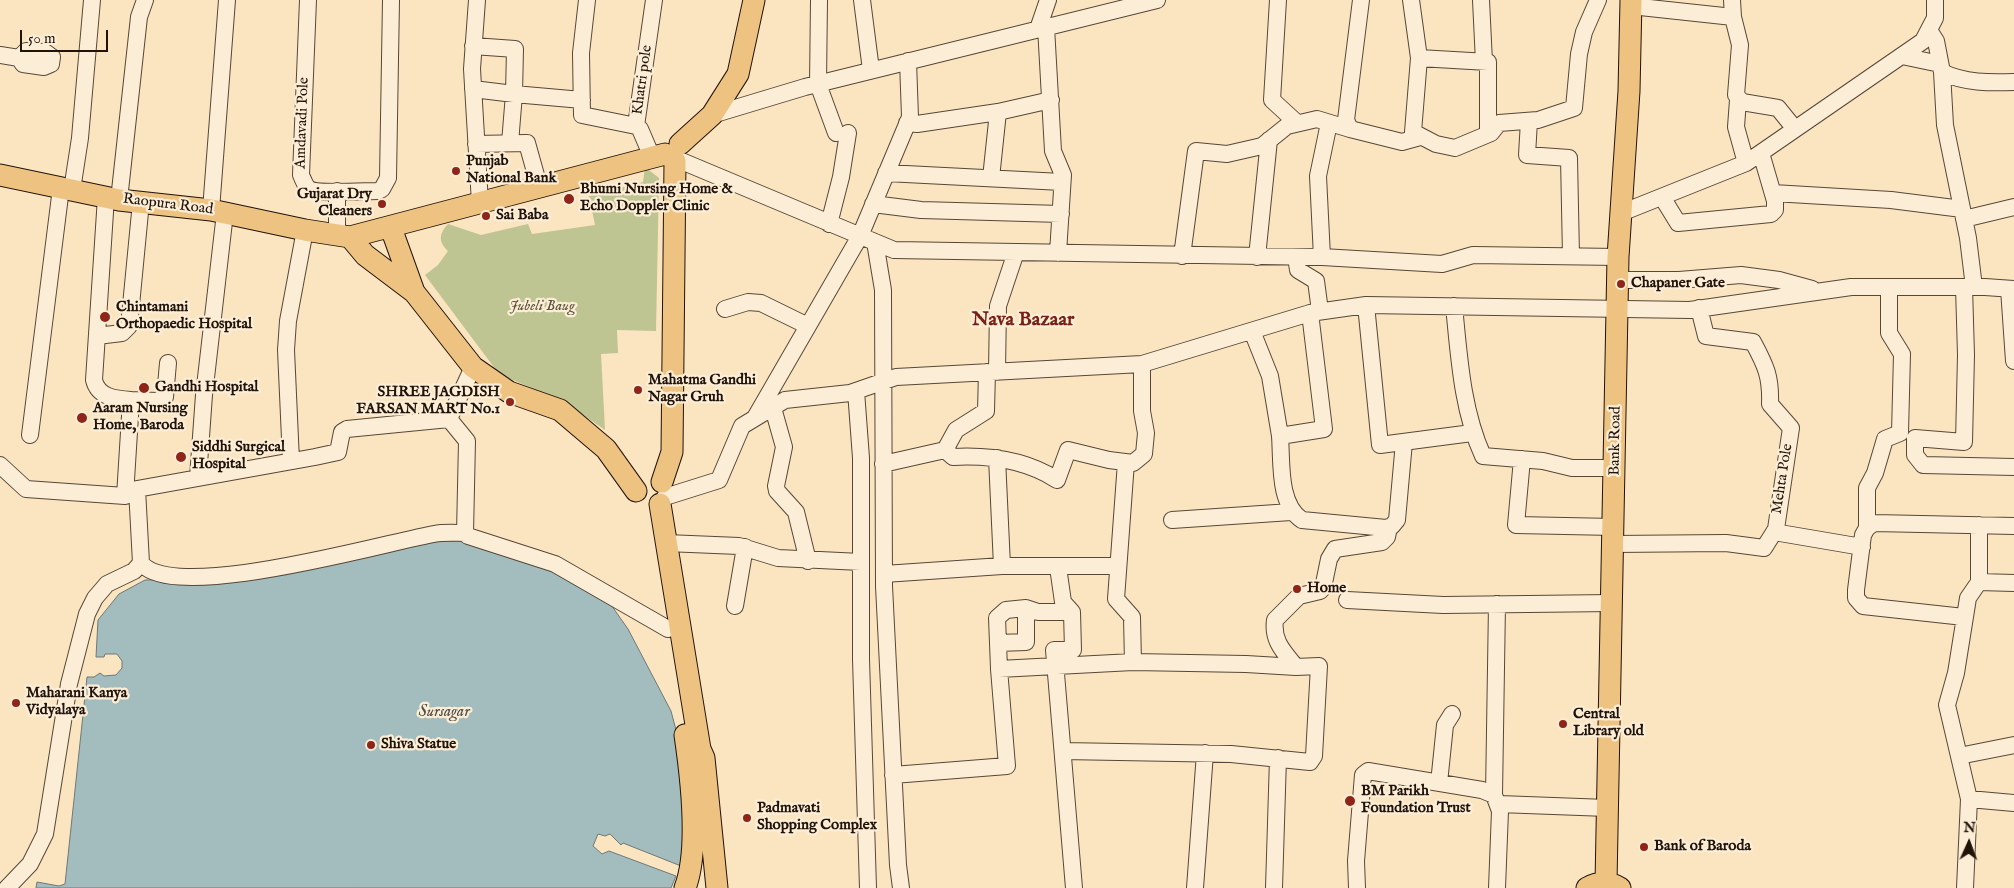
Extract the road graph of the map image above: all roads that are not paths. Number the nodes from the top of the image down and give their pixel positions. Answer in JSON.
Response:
{"nodes":[{"id":1,"x":92,"y":0,"type":"edge"},
{"id":2,"x":145,"y":0,"type":"edge"},
{"id":3,"x":227,"y":0,"type":"edge"},
{"id":4,"x":308,"y":0,"type":"edge"},
{"id":5,"x":390,"y":0,"type":"edge"},
{"id":6,"x":476,"y":0,"type":"edge"},
{"id":7,"x":587,"y":0,"type":"edge"},
{"id":8,"x":654,"y":0,"type":"edge"},
{"id":9,"x":754,"y":0,"type":"edge"},
{"id":10,"x":819,"y":0,"type":"edge"},
{"id":11,"x":862,"y":0,"type":"edge"},
{"id":12,"x":1048,"y":0,"type":"edge"},
{"id":13,"x":1157,"y":0,"type":"edge"},
{"id":14,"x":1278,"y":0,"type":"edge"},
{"id":15,"x":1361,"y":0,"type":"edge"},
{"id":16,"x":1411,"y":0,"type":"edge"},
{"id":17,"x":1481,"y":0,"type":"edge"},
{"id":18,"x":1598,"y":0,"type":"edge"},
{"id":19,"x":1732,"y":0,"type":"edge"},
{"id":20,"x":1936,"y":0,"type":"edge"},
{"id":21,"x":1631,"y":3,"type":"edge"},
{"id":22,"x":1733,"y":17,"type":"junction"},
{"id":23,"x":1042,"y":28,"type":"junction"},
{"id":24,"x":1929,"y":30,"type":"junction"},
{"id":25,"x":473,"y":46,"type":"junction"},
{"id":26,"x":0,"y":55,"type":"edge"},
{"id":27,"x":1902,"y":56,"type":"junction"},
{"id":28,"x":19,"y":58,"type":"dead end"},
{"id":29,"x":1419,"y":58,"type":"junction"},
{"id":30,"x":908,"y":61,"type":"junction"},
{"id":31,"x":1484,"y":62,"type":"junction"},
{"id":32,"x":1941,"y":68,"type":"junction"},
{"id":33,"x":871,"y":70,"type":"junction"},
{"id":34,"x":2014,"y":82,"type":"edge"},
{"id":35,"x":818,"y":84,"type":"junction"},
{"id":36,"x":473,"y":89,"type":"junction"},
{"id":37,"x":514,"y":94,"type":"junction"},
{"id":38,"x":582,"y":100,"type":"junction"},
{"id":39,"x":1051,"y":100,"type":"junction"},
{"id":40,"x":1738,"y":100,"type":"junction"},
{"id":41,"x":998,"y":112,"type":"junction"},
{"id":42,"x":712,"y":115,"type":"junction"},
{"id":43,"x":1528,"y":122,"type":"junction"},
{"id":44,"x":907,"y":123,"type":"junction"},
{"id":45,"x":1329,"y":123,"type":"junction"},
{"id":46,"x":1297,"y":124,"type":"junction"},
{"id":47,"x":636,"y":126,"type":"junction"},
{"id":48,"x":1350,"y":129,"type":"junction"},
{"id":49,"x":1795,"y":130,"type":"junction"},
{"id":50,"x":1488,"y":134,"type":"junction"},
{"id":51,"x":1420,"y":137,"type":"junction"},
{"id":52,"x":1269,"y":140,"type":"junction"},
{"id":53,"x":510,"y":143,"type":"junction"},
{"id":54,"x":476,"y":144,"type":"junction"},
{"id":55,"x":1761,"y":153,"type":"junction"},
{"id":56,"x":670,"y":155,"type":"junction"},
{"id":57,"x":1746,"y":163,"type":"junction"},
{"id":58,"x":886,"y":173,"type":"junction"},
{"id":59,"x":0,"y":175,"type":"edge"},
{"id":60,"x":992,"y":178,"type":"junction"},
{"id":61,"x":1062,"y":182,"type":"junction"},
{"id":62,"x":539,"y":186,"type":"junction"},
{"id":63,"x":66,"y":189,"type":"junction"},
{"id":64,"x":337,"y":191,"type":"junction"},
{"id":65,"x":1773,"y":193,"type":"junction"},
{"id":66,"x":1662,"y":196,"type":"junction"},
{"id":67,"x":112,"y":198,"type":"junction"},
{"id":68,"x":141,"y":202,"type":"junction"},
{"id":69,"x":480,"y":203,"type":"junction"},
{"id":70,"x":873,"y":204,"type":"junction"},
{"id":71,"x":2014,"y":207,"type":"edge"},
{"id":72,"x":218,"y":211,"type":"junction"},
{"id":73,"x":1621,"y":212,"type":"junction"},
{"id":74,"x":1061,"y":214,"type":"junction"},
{"id":75,"x":1963,"y":214,"type":"junction"},
{"id":76,"x":829,"y":224,"type":"junction"},
{"id":77,"x":391,"y":228,"type":"junction"},
{"id":78,"x":305,"y":230,"type":"junction"},
{"id":79,"x":344,"y":236,"type":"junction"},
{"id":80,"x":867,"y":239,"type":"junction"},
{"id":81,"x":1016,"y":252,"type":"junction"},
{"id":82,"x":1058,"y":253,"type":"junction"},
{"id":83,"x":1182,"y":256,"type":"junction"},
{"id":84,"x":1571,"y":256,"type":"junction"},
{"id":85,"x":1257,"y":257,"type":"junction"},
{"id":86,"x":1296,"y":257,"type":"junction"},
{"id":87,"x":1322,"y":257,"type":"junction"},
{"id":88,"x":1618,"y":257,"type":"junction"},
{"id":89,"x":1619,"y":280,"type":"junction"},
{"id":90,"x":1889,"y":287,"type":"junction"},
{"id":91,"x":1969,"y":287,"type":"junction"},
{"id":92,"x":2012,"y":289,"type":"edge"},
{"id":93,"x":1819,"y":291,"type":"junction"},
{"id":94,"x":414,"y":292,"type":"junction"},
{"id":95,"x":1366,"y":305,"type":"junction"},
{"id":96,"x":1454,"y":306,"type":"junction"},
{"id":97,"x":1619,"y":307,"type":"junction"},
{"id":98,"x":1699,"y":308,"type":"junction"},
{"id":99,"x":725,"y":309,"type":"dead end"},
{"id":100,"x":1315,"y":312,"type":"junction"},
{"id":101,"x":808,"y":326,"type":"junction"},
{"id":102,"x":1252,"y":331,"type":"junction"},
{"id":103,"x":96,"y":336,"type":"junction"},
{"id":104,"x":2014,"y":360,"type":"edge"},
{"id":105,"x":168,"y":363,"type":"dead end"},
{"id":106,"x":1142,"y":364,"type":"junction"},
{"id":107,"x":473,"y":367,"type":"junction"},
{"id":108,"x":992,"y":372,"type":"junction"},
{"id":109,"x":882,"y":382,"type":"junction"},
{"id":110,"x":856,"y":391,"type":"junction"},
{"id":111,"x":131,"y":400,"type":"junction"},
{"id":112,"x":772,"y":408,"type":"junction"},
{"id":113,"x":450,"y":419,"type":"junction"},
{"id":114,"x":755,"y":419,"type":"junction"},
{"id":115,"x":1472,"y":433,"type":"junction"},
{"id":116,"x":30,"y":435,"type":"dead end"},
{"id":117,"x":1280,"y":436,"type":"junction"},
{"id":118,"x":1404,"y":442,"type":"junction"},
{"id":119,"x":945,"y":450,"type":"junction"},
{"id":120,"x":997,"y":458,"type":"junction"},
{"id":121,"x":1522,"y":459,"type":"junction"},
{"id":122,"x":291,"y":461,"type":"junction"},
{"id":123,"x":1126,"y":462,"type":"junction"},
{"id":124,"x":883,"y":464,"type":"junction"},
{"id":125,"x":0,"y":465,"type":"edge"},
{"id":126,"x":2014,"y":467,"type":"edge"},
{"id":127,"x":1615,"y":468,"type":"junction"},
{"id":128,"x":198,"y":478,"type":"junction"},
{"id":129,"x":131,"y":492,"type":"junction"},
{"id":130,"x":659,"y":498,"type":"junction"},
{"id":131,"x":1291,"y":512,"type":"junction"},
{"id":132,"x":1172,"y":520,"type":"dead end"},
{"id":133,"x":1979,"y":525,"type":"junction"},
{"id":134,"x":2014,"y":526,"type":"edge"},
{"id":135,"x":1389,"y":527,"type":"junction"},
{"id":136,"x":1866,"y":528,"type":"junction"},
{"id":137,"x":1774,"y":532,"type":"junction"},
{"id":138,"x":465,"y":533,"type":"junction"},
{"id":139,"x":1613,"y":536,"type":"junction"},
{"id":140,"x":666,"y":543,"type":"junction"},
{"id":141,"x":1862,"y":547,"type":"junction"},
{"id":142,"x":745,"y":548,"type":"junction"},
{"id":143,"x":808,"y":561,"type":"junction"},
{"id":144,"x":861,"y":562,"type":"junction"},
{"id":145,"x":141,"y":563,"type":"junction"},
{"id":146,"x":1002,"y":566,"type":"junction"},
{"id":147,"x":1118,"y":566,"type":"junction"},
{"id":148,"x":1058,"y":567,"type":"junction"},
{"id":149,"x":884,"y":574,"type":"junction"},
{"id":150,"x":1979,"y":582,"type":"junction"},
{"id":151,"x":2014,"y":583,"type":"edge"},
{"id":152,"x":1347,"y":600,"type":"dead end"},
{"id":153,"x":1612,"y":602,"type":"junction"},
{"id":154,"x":1498,"y":604,"type":"junction"},
{"id":155,"x":735,"y":606,"type":"dead end"},
{"id":156,"x":1026,"y":608,"type":"junction"},
{"id":157,"x":1072,"y":612,"type":"junction"},
{"id":158,"x":1964,"y":617,"type":"junction"},
{"id":159,"x":668,"y":628,"type":"junction"},
{"id":160,"x":998,"y":643,"type":"junction"},
{"id":161,"x":1133,"y":662,"type":"junction"},
{"id":162,"x":1055,"y":666,"type":"junction"},
{"id":163,"x":1296,"y":668,"type":"junction"},
{"id":164,"x":999,"y":669,"type":"junction"},
{"id":165,"x":1452,"y":714,"type":"dead end"},
{"id":166,"x":2014,"y":744,"type":"edge"},
{"id":167,"x":1063,"y":751,"type":"junction"},
{"id":168,"x":1205,"y":753,"type":"junction"},
{"id":169,"x":1959,"y":756,"type":"junction"},
{"id":170,"x":1278,"y":758,"type":"junction"},
{"id":171,"x":894,"y":775,"type":"junction"},
{"id":172,"x":1439,"y":783,"type":"junction"},
{"id":173,"x":1496,"y":799,"type":"junction"},
{"id":174,"x":1969,"y":799,"type":"junction"},
{"id":175,"x":2014,"y":803,"type":"edge"},
{"id":176,"x":1607,"y":808,"type":"junction"},
{"id":177,"x":1604,"y":886,"type":"edge"},
{"id":178,"x":7,"y":888,"type":"edge"},
{"id":179,"x":685,"y":888,"type":"edge"},
{"id":180,"x":716,"y":888,"type":"edge"},
{"id":181,"x":868,"y":888,"type":"edge"},
{"id":182,"x":901,"y":888,"type":"edge"},
{"id":183,"x":1074,"y":888,"type":"edge"},
{"id":184,"x":1195,"y":888,"type":"edge"},
{"id":185,"x":1274,"y":888,"type":"edge"},
{"id":186,"x":1357,"y":888,"type":"edge"},
{"id":187,"x":1497,"y":888,"type":"edge"},
{"id":188,"x":1965,"y":888,"type":"edge"}],
"edges":[{"from":1,"to":63,"type":"street"},
{"from":2,"to":67,"type":"street"},
{"from":3,"to":72,"type":"street"},
{"from":4,"to":64,"type":"street","name":"Amdavadi Pole"},
{"from":5,"to":64,"type":"street","name":"Amdavadi Pole"},
{"from":6,"to":25,"type":"street"},
{"from":7,"to":38,"type":"street"},
{"from":8,"to":47,"type":"street","name":"Khatri pole"},
{"from":9,"to":42,"type":"main road"},
{"from":10,"to":35,"type":"street"},
{"from":11,"to":33,"type":"street"},
{"from":12,"to":23,"type":"street"},
{"from":13,"to":23,"type":"street"},
{"from":14,"to":46,"type":"street"},
{"from":15,"to":48,"type":"street"},
{"from":16,"to":29,"type":"street"},
{"from":17,"to":31,"type":"street"},
{"from":18,"to":43,"type":"street"},
{"from":19,"to":22,"type":"street"},
{"from":20,"to":24,"type":"street"},
{"from":21,"to":22,"type":"street"},
{"from":21,"to":73,"type":"main road","name":"Bank Road"},
{"from":22,"to":40,"type":"street"},
{"from":23,"to":30,"type":"street"},
{"from":23,"to":39,"type":"street"},
{"from":24,"to":27,"type":"street"},
{"from":24,"to":32,"type":"street"},
{"from":25,"to":36,"type":"street"},
{"from":25,"to":37,"type":"street"},
{"from":26,"to":28,"type":"street"},
{"from":27,"to":32,"type":"street"},
{"from":27,"to":49,"type":"street"},
{"from":29,"to":31,"type":"street"},
{"from":29,"to":51,"type":"street"},
{"from":30,"to":33,"type":"street"},
{"from":30,"to":44,"type":"street"},
{"from":31,"to":50,"type":"street"},
{"from":32,"to":34,"type":"street"},
{"from":32,"to":75,"type":"street"},
{"from":33,"to":35,"type":"street"},
{"from":35,"to":42,"type":"street"},
{"from":35,"to":76,"type":"street"},
{"from":36,"to":37,"type":"street"},
{"from":36,"to":54,"type":"street"},
{"from":37,"to":38,"type":"street"},
{"from":37,"to":53,"type":"street"},
{"from":38,"to":47,"type":"street"},
{"from":39,"to":41,"type":"street"},
{"from":39,"to":61,"type":"street"},
{"from":40,"to":49,"type":"street"},
{"from":40,"to":57,"type":"street"},
{"from":41,"to":44,"type":"street"},
{"from":41,"to":60,"type":"street"},
{"from":42,"to":56,"type":"main road"},
{"from":43,"to":50,"type":"street"},
{"from":43,"to":84,"type":"street"},
{"from":44,"to":58,"type":"street"},
{"from":45,"to":46,"type":"street"},
{"from":45,"to":48,"type":"street"},
{"from":45,"to":87,"type":"street"},
{"from":46,"to":52,"type":"street"},
{"from":47,"to":56,"type":"street","name":"Khatri pole"},
{"from":48,"to":51,"type":"street"},
{"from":49,"to":55,"type":"street"},
{"from":50,"to":51,"type":"street"},
{"from":52,"to":83,"type":"street"},
{"from":52,"to":85,"type":"street"},
{"from":53,"to":54,"type":"street"},
{"from":53,"to":62,"type":"street"},
{"from":54,"to":69,"type":"street"},
{"from":55,"to":57,"type":"street"},
{"from":55,"to":65,"type":"street"},
{"from":56,"to":62,"type":"main road"},
{"from":56,"to":76,"type":"street"},
{"from":56,"to":130,"type":"main road"},
{"from":57,"to":66,"type":"street"},
{"from":58,"to":60,"type":"street"},
{"from":58,"to":70,"type":"street"},
{"from":59,"to":63,"type":"main road","name":"Raopura Road"},
{"from":60,"to":61,"type":"street"},
{"from":61,"to":74,"type":"street"},
{"from":62,"to":69,"type":"main road"},
{"from":63,"to":67,"type":"main road","name":"Raopura Road"},
{"from":63,"to":116,"type":"street"},
{"from":64,"to":79,"type":"street"},
{"from":65,"to":66,"type":"street"},
{"from":65,"to":75,"type":"street"},
{"from":66,"to":73,"type":"street"},
{"from":67,"to":68,"type":"main road","name":"Raopura Road"},
{"from":67,"to":103,"type":"street"},
{"from":68,"to":72,"type":"main road","name":"Raopura Road"},
{"from":68,"to":103,"type":"street"},
{"from":69,"to":77,"type":"main road"},
{"from":70,"to":74,"type":"street"},
{"from":70,"to":80,"type":"street"},
{"from":71,"to":75,"type":"street"},
{"from":72,"to":78,"type":"main road","name":"Raopura Road"},
{"from":72,"to":128,"type":"street"},
{"from":73,"to":88,"type":"main road","name":"Bank Road"},
{"from":74,"to":82,"type":"street"},
{"from":75,"to":91,"type":"street"},
{"from":76,"to":80,"type":"street"},
{"from":77,"to":79,"type":"main road"},
{"from":77,"to":94,"type":"main road"},
{"from":78,"to":79,"type":"main road","name":"Raopura Road"},
{"from":78,"to":122,"type":"street"},
{"from":79,"to":94,"type":"main road"},
{"from":80,"to":81,"type":"street"},
{"from":80,"to":101,"type":"street"},
{"from":80,"to":109,"type":"street"},
{"from":81,"to":82,"type":"street"},
{"from":81,"to":108,"type":"street"},
{"from":82,"to":83,"type":"street"},
{"from":83,"to":85,"type":"street"},
{"from":84,"to":87,"type":"street"},
{"from":84,"to":88,"type":"street"},
{"from":85,"to":86,"type":"street"},
{"from":86,"to":87,"type":"street"},
{"from":86,"to":100,"type":"street"},
{"from":88,"to":89,"type":"main road","name":"Bank Road"},
{"from":89,"to":93,"type":"street"},
{"from":89,"to":97,"type":"main road","name":"Bank Road"},
{"from":90,"to":91,"type":"street"},
{"from":90,"to":93,"type":"street"},
{"from":90,"to":136,"type":"street"},
{"from":91,"to":92,"type":"street"},
{"from":91,"to":126,"type":"street"},
{"from":92,"to":104,"type":"street"},
{"from":93,"to":98,"type":"street"},
{"from":94,"to":107,"type":"main road"},
{"from":95,"to":96,"type":"street"},
{"from":95,"to":100,"type":"street"},
{"from":95,"to":118,"type":"street"},
{"from":96,"to":97,"type":"street"},
{"from":96,"to":115,"type":"street"},
{"from":97,"to":98,"type":"street"},
{"from":97,"to":127,"type":"main road","name":"Bank Road"},
{"from":98,"to":137,"type":"street","name":"Mehta Pole"},
{"from":99,"to":101,"type":"street"},
{"from":100,"to":102,"type":"street"},
{"from":100,"to":117,"type":"street"},
{"from":101,"to":114,"type":"street"},
{"from":102,"to":106,"type":"street"},
{"from":102,"to":117,"type":"street"},
{"from":103,"to":111,"type":"street"},
{"from":105,"to":111,"type":"street"},
{"from":106,"to":108,"type":"street"},
{"from":106,"to":123,"type":"street"},
{"from":107,"to":113,"type":"street"},
{"from":107,"to":130,"type":"main road"},
{"from":108,"to":109,"type":"street"},
{"from":108,"to":119,"type":"street"},
{"from":109,"to":110,"type":"street"},
{"from":109,"to":124,"type":"street"},
{"from":110,"to":112,"type":"street"},
{"from":110,"to":144,"type":"street"},
{"from":111,"to":129,"type":"street"},
{"from":112,"to":114,"type":"street"},
{"from":112,"to":143,"type":"street"},
{"from":113,"to":122,"type":"street"},
{"from":113,"to":138,"type":"street"},
{"from":114,"to":130,"type":"street"},
{"from":115,"to":118,"type":"street"},
{"from":115,"to":121,"type":"street"},
{"from":117,"to":131,"type":"street"},
{"from":118,"to":135,"type":"street"},
{"from":119,"to":120,"type":"street"},
{"from":119,"to":124,"type":"street"},
{"from":120,"to":123,"type":"street"},
{"from":120,"to":146,"type":"street"},
{"from":121,"to":127,"type":"street"},
{"from":121,"to":139,"type":"street"},
{"from":122,"to":128,"type":"street"},
{"from":123,"to":147,"type":"street"},
{"from":124,"to":149,"type":"street"},
{"from":125,"to":129,"type":"street"},
{"from":127,"to":139,"type":"main road","name":"Bank Road"},
{"from":128,"to":129,"type":"street"},
{"from":129,"to":145,"type":"street"},
{"from":130,"to":140,"type":"main road"},
{"from":130,"to":159,"type":"main road"},
{"from":131,"to":132,"type":"street"},
{"from":131,"to":135,"type":"street"},
{"from":133,"to":134,"type":"street"},
{"from":133,"to":136,"type":"street"},
{"from":133,"to":150,"type":"street"},
{"from":135,"to":163,"type":"street"},
{"from":136,"to":141,"type":"street"},
{"from":137,"to":139,"type":"street","name":"Mehta Pole"},
{"from":137,"to":141,"type":"street"},
{"from":138,"to":145,"type":"street"},
{"from":138,"to":159,"type":"street"},
{"from":139,"to":153,"type":"main road","name":"Bank Road"},
{"from":140,"to":142,"type":"street"},
{"from":140,"to":180,"type":"main road"},
{"from":141,"to":158,"type":"street"},
{"from":142,"to":143,"type":"street"},
{"from":142,"to":155,"type":"street"},
{"from":143,"to":144,"type":"street"},
{"from":144,"to":181,"type":"street"},
{"from":145,"to":178,"type":"street"},
{"from":146,"to":148,"type":"street"},
{"from":146,"to":149,"type":"street"},
{"from":147,"to":148,"type":"street"},
{"from":147,"to":161,"type":"street"},
{"from":148,"to":157,"type":"street"},
{"from":149,"to":171,"type":"street"},
{"from":150,"to":151,"type":"street"},
{"from":150,"to":158,"type":"street"},
{"from":152,"to":154,"type":"street"},
{"from":153,"to":154,"type":"street"},
{"from":153,"to":176,"type":"main road","name":"Bank Road"},
{"from":154,"to":173,"type":"street"},
{"from":156,"to":157,"type":"street"},
{"from":156,"to":160,"type":"street"},
{"from":156,"to":160,"type":"street"},
{"from":157,"to":162,"type":"street"},
{"from":158,"to":169,"type":"street"},
{"from":159,"to":179,"type":"main road"},
{"from":160,"to":164,"type":"street"},
{"from":161,"to":162,"type":"street"},
{"from":161,"to":163,"type":"street"},
{"from":162,"to":164,"type":"street"},
{"from":162,"to":167,"type":"street"},
{"from":163,"to":170,"type":"street"},
{"from":164,"to":171,"type":"street"},
{"from":165,"to":172,"type":"street"},
{"from":166,"to":169,"type":"street"},
{"from":167,"to":168,"type":"street"},
{"from":167,"to":183,"type":"street"},
{"from":168,"to":170,"type":"street"},
{"from":168,"to":184,"type":"street"},
{"from":169,"to":174,"type":"street"},
{"from":170,"to":185,"type":"street"},
{"from":171,"to":182,"type":"street"},
{"from":172,"to":173,"type":"street"},
{"from":172,"to":186,"type":"street"},
{"from":173,"to":176,"type":"street"},
{"from":173,"to":187,"type":"street"},
{"from":174,"to":175,"type":"street"},
{"from":174,"to":188,"type":"street"},
{"from":176,"to":177,"type":"main road","name":"Bank Road"}]}
